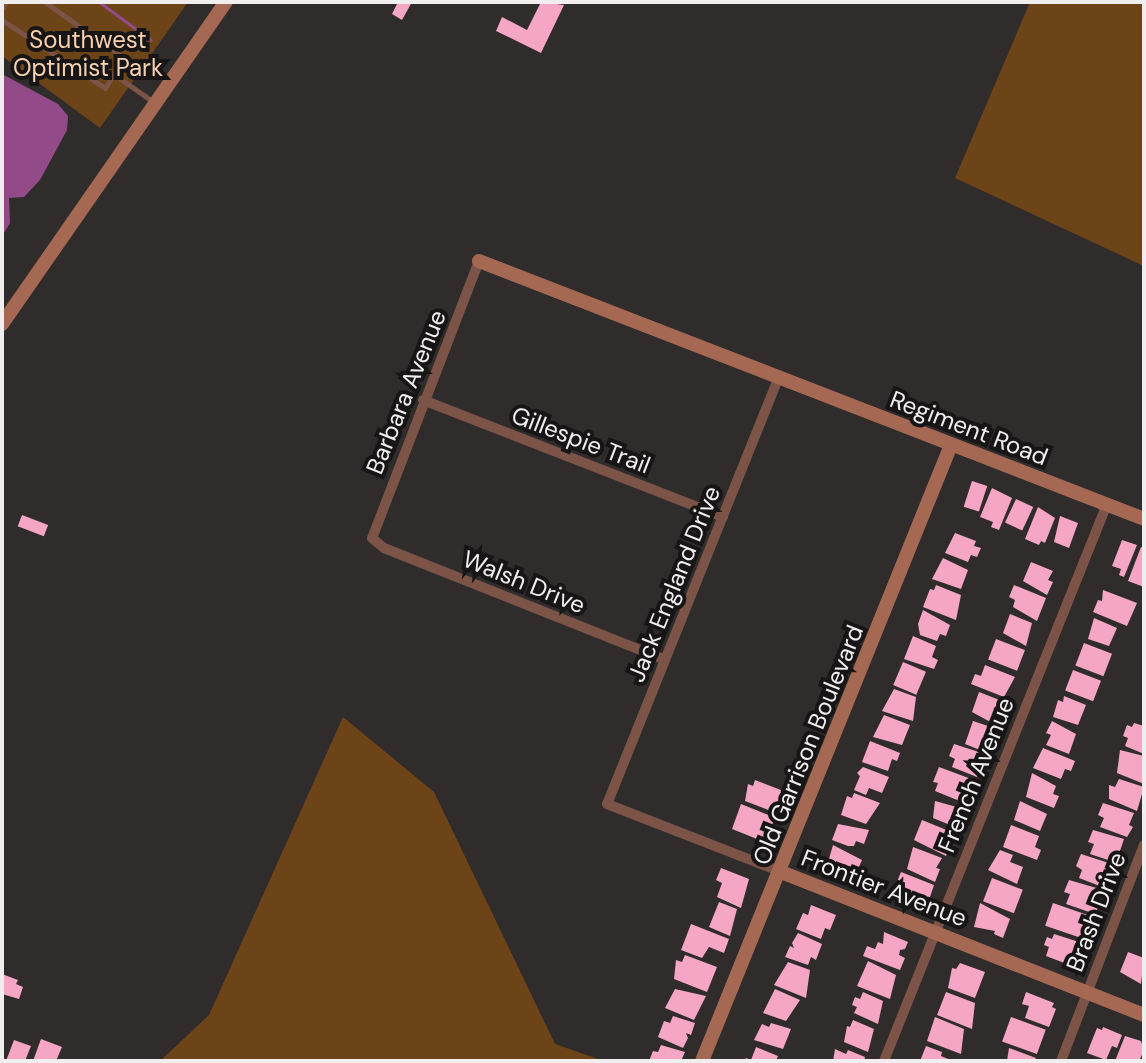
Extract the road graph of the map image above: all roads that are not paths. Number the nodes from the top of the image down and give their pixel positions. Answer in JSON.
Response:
{"nodes":[{"id":1,"x":6,"y":2,"type":"edge"},
{"id":2,"x":45,"y":2,"type":"edge"},
{"id":3,"x":226,"y":2,"type":"edge"},
{"id":4,"x":2,"y":8,"type":"edge"},
{"id":5,"x":2,"y":20,"type":"edge"},
{"id":6,"x":115,"y":75,"type":"junction"},
{"id":7,"x":156,"y":103,"type":"junction"},
{"id":8,"x":479,"y":261,"type":"joint"},
{"id":9,"x":2,"y":324,"type":"edge"},
{"id":10,"x":778,"y":379,"type":"junction"},
{"id":11,"x":423,"y":400,"type":"junction"},
{"id":12,"x":951,"y":445,"type":"junction"},
{"id":13,"x":1107,"y":504,"type":"junction"},
{"id":14,"x":723,"y":517,"type":"junction"},
{"id":15,"x":1143,"y":517,"type":"edge"},
{"id":16,"x":372,"y":538,"type":"joint"},
{"id":17,"x":665,"y":660,"type":"junction"},
{"id":18,"x":607,"y":804,"type":"joint"},
{"id":19,"x":1144,"y":847,"type":"edge"},
{"id":20,"x":781,"y":872,"type":"junction"},
{"id":21,"x":935,"y":930,"type":"junction"},
{"id":22,"x":1085,"y":994,"type":"junction"},
{"id":23,"x":1144,"y":1015,"type":"edge"},
{"id":24,"x":702,"y":1061,"type":"edge"},
{"id":25,"x":884,"y":1061,"type":"edge"},
{"id":26,"x":1061,"y":1061,"type":"edge"}],
"edges":[{"from":1,"to":4,"type":"lane"},
{"from":2,"to":6,"type":"lane"},
{"from":3,"to":7,"type":"street"},
{"from":5,"to":6,"type":"lane"},
{"from":6,"to":7,"type":"lane"},
{"from":7,"to":9,"type":"street"},
{"from":8,"to":10,"type":"street","name":"Regiment Road"},
{"from":8,"to":11,"type":"street","name":"Barbara Avenue"},
{"from":10,"to":12,"type":"street","name":"Regiment Road"},
{"from":10,"to":14,"type":"street","name":"Jack England Drive"},
{"from":11,"to":14,"type":"street","name":"Gillespie Trail"},
{"from":11,"to":16,"type":"street","name":"Barbara Avenue"},
{"from":12,"to":13,"type":"street","name":"Regiment Road"},
{"from":12,"to":20,"type":"street","name":"Old Garrison Boulevard"},
{"from":13,"to":15,"type":"street","name":"Regiment Road"},
{"from":13,"to":21,"type":"street","name":"French Avenue"},
{"from":14,"to":17,"type":"street","name":"Jack England Drive"},
{"from":16,"to":17,"type":"street","name":"Walsh Drive"},
{"from":17,"to":18,"type":"street","name":"Jack England Drive"},
{"from":18,"to":20,"type":"street","name":"Frontier Avenue"},
{"from":19,"to":22,"type":"street","name":"Brash Drive"},
{"from":20,"to":21,"type":"street","name":"Frontier Avenue"},
{"from":20,"to":24,"type":"street","name":"Old Garrison Boulevard"},
{"from":21,"to":22,"type":"street","name":"Frontier Avenue"},
{"from":21,"to":25,"type":"street","name":"French Avenue"},
{"from":22,"to":23,"type":"street","name":"Frontier Avenue"},
{"from":22,"to":26,"type":"street","name":"Brash Drive"}]}
